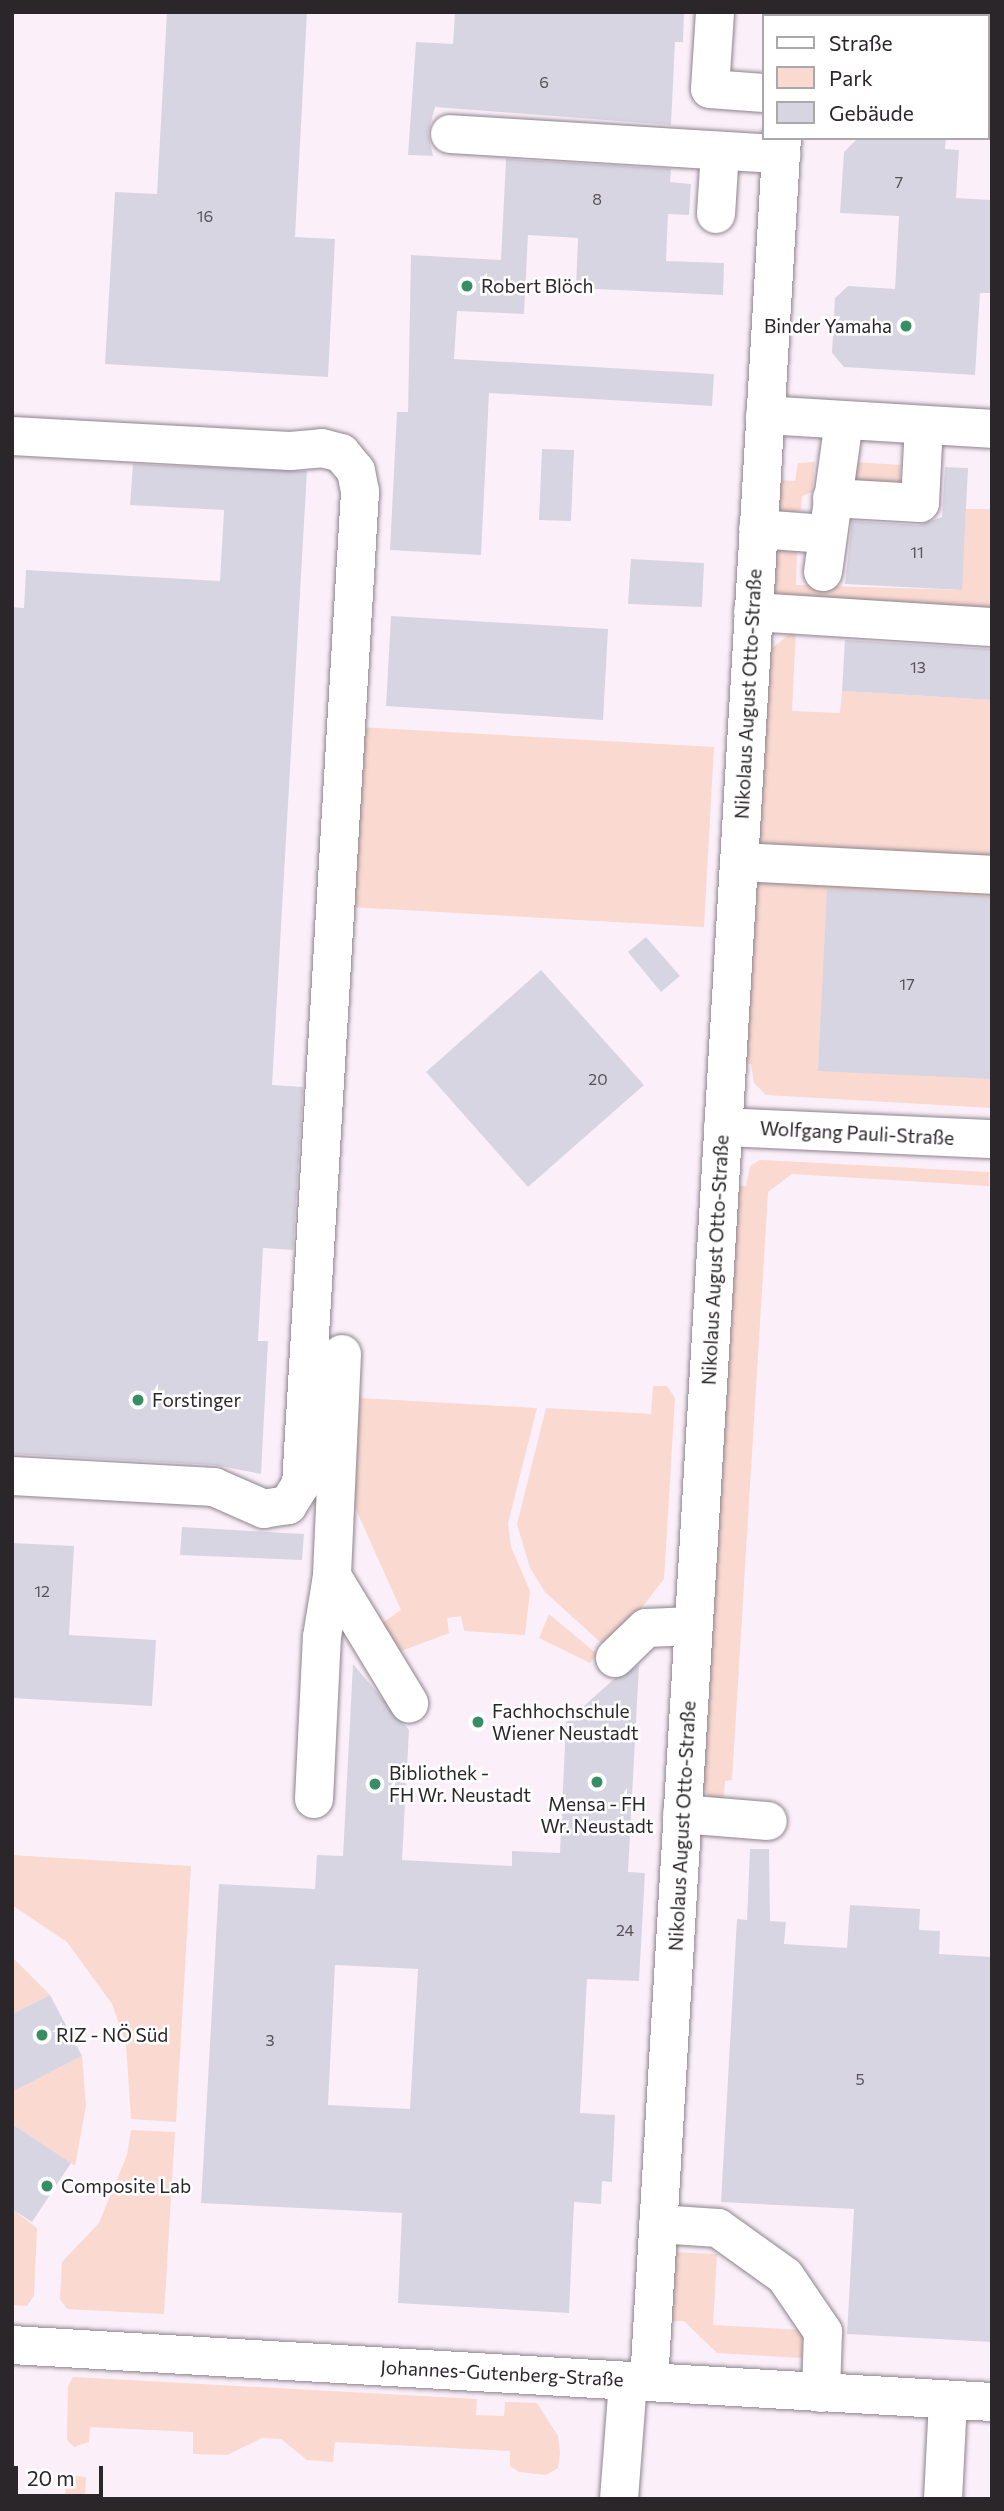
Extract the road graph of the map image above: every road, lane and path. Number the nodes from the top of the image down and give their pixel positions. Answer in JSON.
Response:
{"nodes":[{"id":1,"x":715,"y":12,"type":"edge"},
{"id":2,"x":762,"y":93,"type":"edge"},
{"id":3,"x":450,"y":134,"type":"dead end"},
{"id":4,"x":782,"y":146,"type":"edge"},
{"id":5,"x":720,"y":151,"type":"junction"},
{"id":6,"x":716,"y":214,"type":"dead end"},
{"id":7,"x":765,"y":415,"type":"junction"},
{"id":8,"x":844,"y":420,"type":"junction"},
{"id":9,"x":925,"y":425,"type":"junction"},
{"id":10,"x":992,"y":429,"type":"edge"},
{"id":11,"x":12,"y":436,"type":"edge"},
{"id":12,"x":829,"y":516,"type":"junction"},
{"id":13,"x":758,"y":529,"type":"junction"},
{"id":14,"x":823,"y":572,"type":"dead end"},
{"id":15,"x":753,"y":612,"type":"junction"},
{"id":16,"x":992,"y":626,"type":"edge"},
{"id":17,"x":739,"y":862,"type":"junction"},
{"id":18,"x":992,"y":875,"type":"edge"},
{"id":19,"x":723,"y":1127,"type":"junction"},
{"id":20,"x":992,"y":1139,"type":"edge"},
{"id":21,"x":342,"y":1354,"type":"dead end"},
{"id":22,"x":12,"y":1476,"type":"edge"},
{"id":23,"x":332,"y":1576,"type":"junction"},
{"id":24,"x":693,"y":1626,"type":"junction"},
{"id":25,"x":615,"y":1658,"type":"dead end"},
{"id":26,"x":409,"y":1703,"type":"dead end"},
{"id":27,"x":314,"y":1799,"type":"dead end"},
{"id":28,"x":682,"y":1824,"type":"junction"},
{"id":29,"x":768,"y":1830,"type":"dead end"},
{"id":30,"x":658,"y":2224,"type":"junction"},
{"id":31,"x":12,"y":2345,"type":"edge"},
{"id":32,"x":639,"y":2381,"type":"junction"},
{"id":33,"x":821,"y":2393,"type":"junction"},
{"id":34,"x":948,"y":2400,"type":"junction"},
{"id":35,"x":992,"y":2402,"type":"edge"},
{"id":36,"x":620,"y":2499,"type":"edge"},
{"id":37,"x":943,"y":2499,"type":"edge"}],
"edges":[{"from":1,"to":2,"type":"street"},
{"from":3,"to":5,"type":"street"},
{"from":4,"to":5,"type":"street"},
{"from":4,"to":7,"type":"street","name":"Nikolaus August Otto-Straße"},
{"from":5,"to":6,"type":"street"},
{"from":7,"to":8,"type":"street"},
{"from":7,"to":13,"type":"street","name":"Nikolaus August Otto-Straße"},
{"from":8,"to":9,"type":"street"},
{"from":8,"to":12,"type":"street"},
{"from":9,"to":10,"type":"street"},
{"from":9,"to":12,"type":"street"},
{"from":11,"to":22,"type":"street"},
{"from":12,"to":13,"type":"street"},
{"from":12,"to":14,"type":"street"},
{"from":13,"to":15,"type":"street","name":"Nikolaus August Otto-Straße"},
{"from":15,"to":16,"type":"street"},
{"from":15,"to":17,"type":"street","name":"Nikolaus August Otto-Straße"},
{"from":17,"to":18,"type":"street"},
{"from":17,"to":19,"type":"street","name":"Nikolaus August Otto-Straße"},
{"from":19,"to":20,"type":"street","name":"Wolfgang Pauli-Straße"},
{"from":19,"to":24,"type":"street","name":"Nikolaus August Otto-Straße"},
{"from":21,"to":23,"type":"street"},
{"from":23,"to":26,"type":"street"},
{"from":23,"to":27,"type":"street"},
{"from":24,"to":25,"type":"street"},
{"from":24,"to":28,"type":"street","name":"Nikolaus August Otto-Straße"},
{"from":28,"to":29,"type":"street"},
{"from":28,"to":30,"type":"street","name":"Nikolaus August Otto-Straße"},
{"from":30,"to":32,"type":"street","name":"Nikolaus August Otto-Straße"},
{"from":30,"to":33,"type":"street"},
{"from":31,"to":32,"type":"street","name":"Johannes-Gutenberg-Straße"},
{"from":32,"to":33,"type":"street","name":"Johannes-Gutenberg-Straße"},
{"from":32,"to":36,"type":"street","name":"Nikolaus August Otto-Straße"},
{"from":33,"to":34,"type":"street","name":"Johannes-Gutenberg-Straße"},
{"from":34,"to":35,"type":"street","name":"Johannes-Gutenberg-Straße"},
{"from":34,"to":37,"type":"street"}]}
